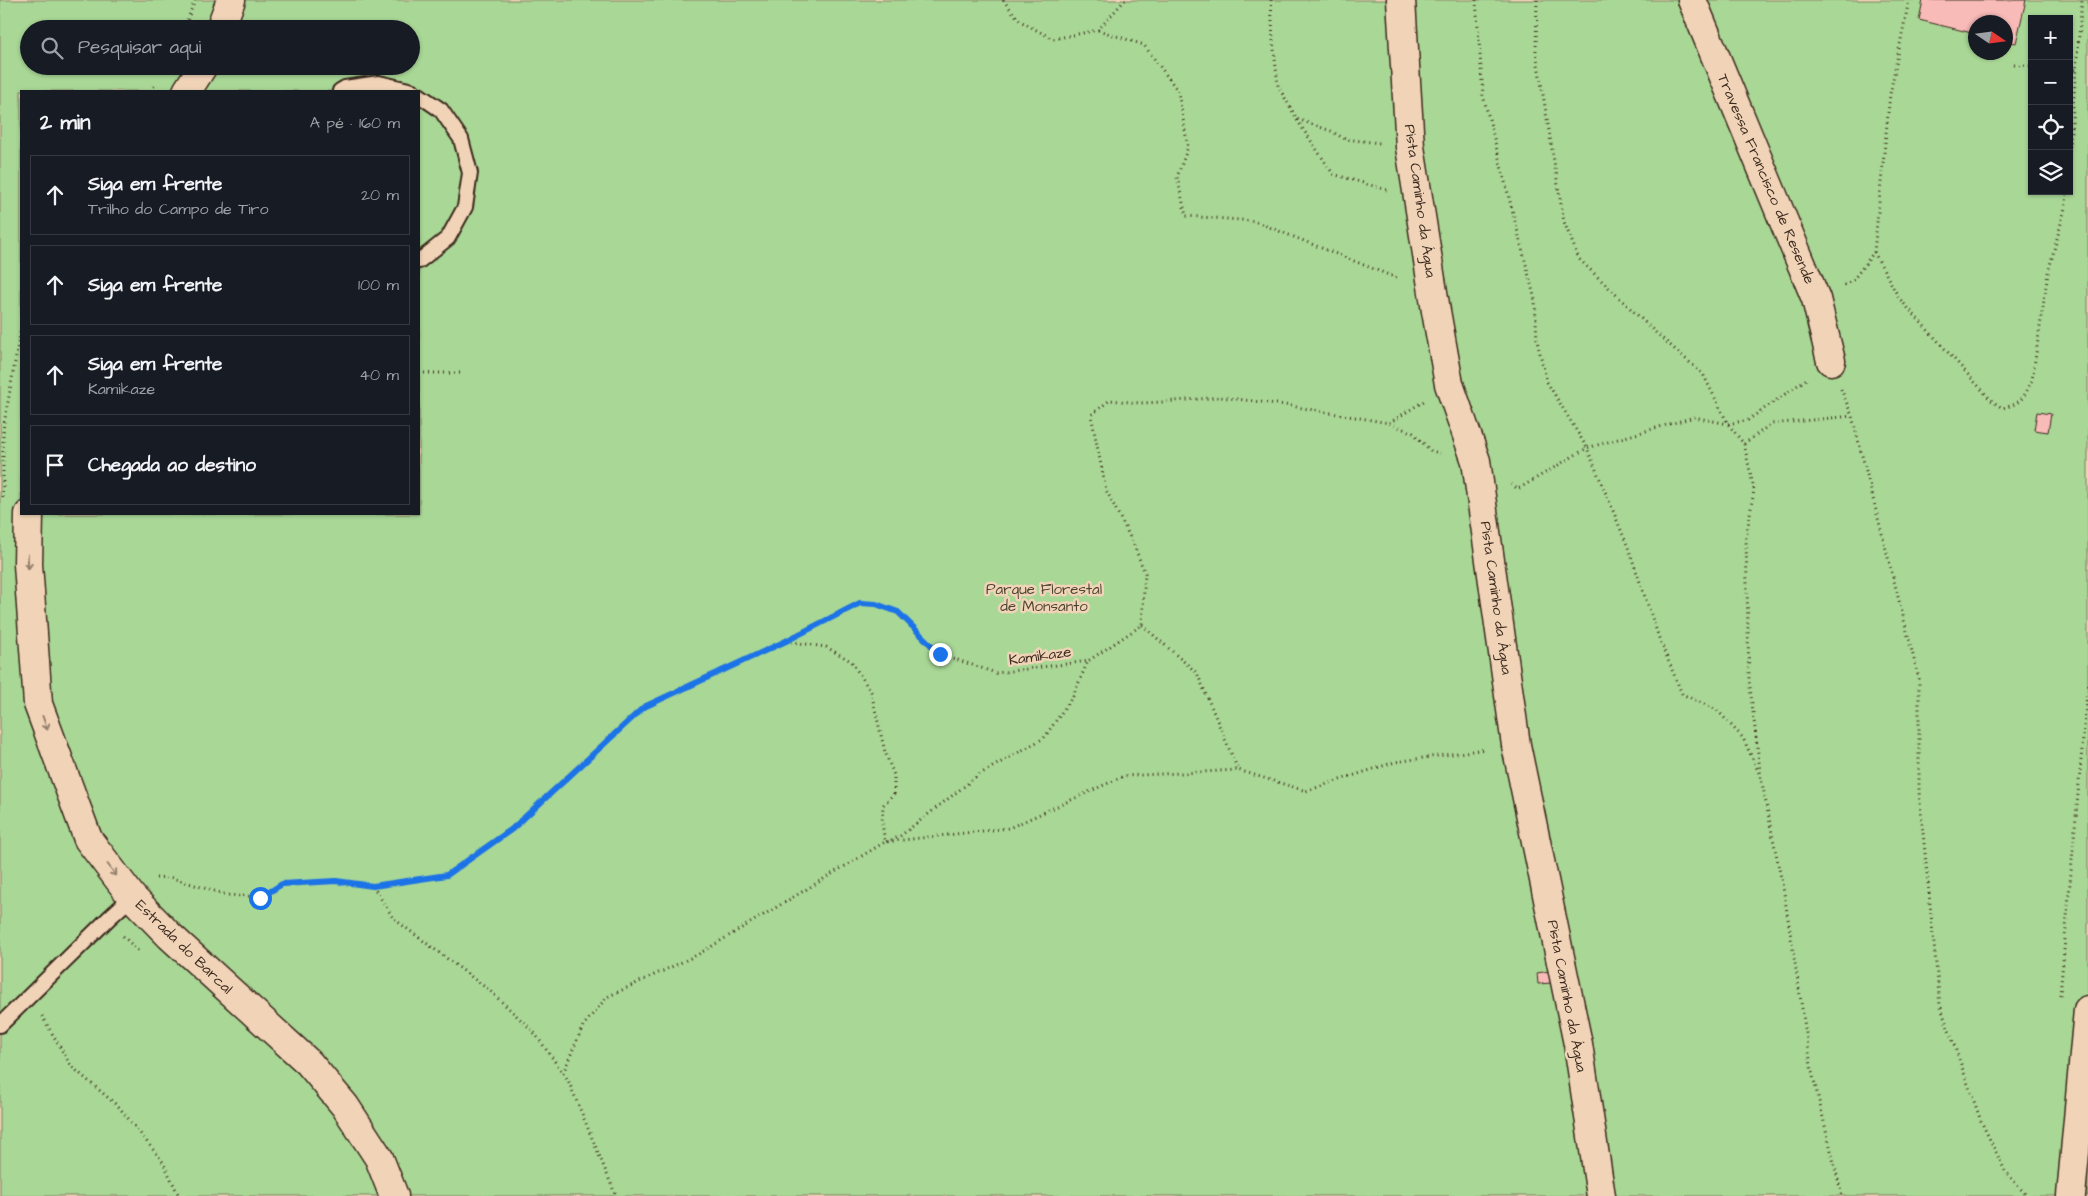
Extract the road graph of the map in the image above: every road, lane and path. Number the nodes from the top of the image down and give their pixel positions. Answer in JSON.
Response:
{"nodes":[{"id":1,"x":195,"y":0,"type":"edge"},
{"id":2,"x":231,"y":0,"type":"edge"},
{"id":3,"x":1003,"y":0,"type":"edge"},
{"id":4,"x":1125,"y":0,"type":"edge"},
{"id":5,"x":1271,"y":0,"type":"edge"},
{"id":6,"x":1401,"y":0,"type":"edge"},
{"id":7,"x":1476,"y":0,"type":"edge"},
{"id":8,"x":1537,"y":0,"type":"edge"},
{"id":9,"x":1692,"y":0,"type":"edge"},
{"id":10,"x":1909,"y":0,"type":"edge"},
{"id":11,"x":2082,"y":0,"type":"edge"},
{"id":12,"x":187,"y":20,"type":"edge"},
{"id":13,"x":223,"y":20,"type":"edge"},
{"id":14,"x":1098,"y":30,"type":"junction"},
{"id":15,"x":2014,"y":64,"type":"dead end"},
{"id":16,"x":2028,"y":66,"type":"edge"},
{"id":17,"x":2073,"y":70,"type":"edge"},
{"id":18,"x":2076,"y":70,"type":"junction"},
{"id":19,"x":197,"y":75,"type":"edge"},
{"id":20,"x":188,"y":90,"type":"edge"},
{"id":21,"x":342,"y":90,"type":"edge"},
{"id":22,"x":409,"y":90,"type":"edge"},
{"id":23,"x":420,"y":96,"type":"edge"},
{"id":24,"x":1297,"y":119,"type":"junction"},
{"id":25,"x":1410,"y":147,"type":"junction"},
{"id":26,"x":2070,"y":150,"type":"edge"},
{"id":27,"x":2067,"y":195,"type":"edge"},
{"id":28,"x":1418,"y":200,"type":"junction"},
{"id":29,"x":1874,"y":252,"type":"junction"},
{"id":30,"x":420,"y":260,"type":"edge"},
{"id":31,"x":1431,"y":282,"type":"junction"},
{"id":32,"x":1816,"y":299,"type":"junction"},
{"id":33,"x":20,"y":334,"type":"edge"},
{"id":34,"x":1831,"y":361,"type":"junction"},
{"id":35,"x":420,"y":373,"type":"edge"},
{"id":36,"x":462,"y":373,"type":"dead end"},
{"id":37,"x":1449,"y":384,"type":"junction"},
{"id":38,"x":1852,"y":416,"type":"junction"},
{"id":39,"x":1389,"y":423,"type":"junction"},
{"id":40,"x":1728,"y":424,"type":"junction"},
{"id":41,"x":1744,"y":444,"type":"junction"},
{"id":42,"x":1587,"y":448,"type":"junction"},
{"id":43,"x":1476,"y":461,"type":"junction"},
{"id":44,"x":3,"y":505,"type":"dead end"},
{"id":45,"x":29,"y":515,"type":"edge"},
{"id":46,"x":1142,"y":624,"type":"junction"},
{"id":47,"x":786,"y":641,"type":"junction"},
{"id":48,"x":1088,"y":661,"type":"junction"},
{"id":49,"x":2088,"y":682,"type":"edge"},
{"id":50,"x":1516,"y":745,"type":"junction"},
{"id":51,"x":1238,"y":770,"type":"junction"},
{"id":52,"x":1762,"y":778,"type":"junction"},
{"id":53,"x":885,"y":842,"type":"junction"},
{"id":54,"x":373,"y":886,"type":"junction"},
{"id":55,"x":132,"y":897,"type":"junction"},
{"id":56,"x":110,"y":917,"type":"junction"},
{"id":57,"x":142,"y":954,"type":"dead end"},
{"id":58,"x":2060,"y":995,"type":"dead end"},
{"id":59,"x":30,"y":996,"type":"junction"},
{"id":60,"x":2088,"y":1010,"type":"edge"},
{"id":61,"x":0,"y":1025,"type":"edge"},
{"id":62,"x":563,"y":1073,"type":"junction"},
{"id":63,"x":179,"y":1196,"type":"edge"},
{"id":64,"x":394,"y":1196,"type":"edge"},
{"id":65,"x":616,"y":1196,"type":"edge"},
{"id":66,"x":1601,"y":1196,"type":"edge"},
{"id":67,"x":1842,"y":1196,"type":"edge"},
{"id":68,"x":2027,"y":1196,"type":"edge"},
{"id":69,"x":2071,"y":1196,"type":"edge"}],
"edges":[{"from":1,"to":12,"type":"path"},
{"from":2,"to":13,"type":"main road"},
{"from":3,"to":14,"type":"path"},
{"from":4,"to":14,"type":"path"},
{"from":5,"to":24,"type":"path"},
{"from":6,"to":25,"type":"main road","name":"Pista Caminho da Água"},
{"from":7,"to":42,"type":"path"},
{"from":8,"to":40,"type":"path"},
{"from":9,"to":32,"type":"main road","name":"Travessa Francisco de Resende"},
{"from":10,"to":29,"type":"path"},
{"from":11,"to":18,"type":"path"},
{"from":14,"to":31,"type":"path"},
{"from":15,"to":16,"type":"path"},
{"from":17,"to":18,"type":"path"},
{"from":18,"to":26,"type":"path"},
{"from":19,"to":20,"type":"main road"},
{"from":21,"to":22,"type":"lane"},
{"from":23,"to":30,"type":"lane"},
{"from":24,"to":25,"type":"path"},
{"from":24,"to":28,"type":"path"},
{"from":25,"to":28,"type":"main road","name":"Pista Caminho da Água"},
{"from":27,"to":29,"type":"path"},
{"from":28,"to":31,"type":"main road","name":"Pista Caminho da Água"},
{"from":29,"to":32,"type":"path"},
{"from":31,"to":37,"type":"main road","name":"Pista Caminho da Água"},
{"from":32,"to":34,"type":"main road","name":"Travessa Francisco de Resende"},
{"from":33,"to":44,"type":"path"},
{"from":34,"to":38,"type":"path"},
{"from":34,"to":40,"type":"path"},
{"from":35,"to":36,"type":"path"},
{"from":37,"to":39,"type":"path"},
{"from":37,"to":43,"type":"main road","name":"Pista Caminho da Água"},
{"from":38,"to":41,"type":"path"},
{"from":38,"to":68,"type":"path"},
{"from":39,"to":43,"type":"path"},
{"from":39,"to":46,"type":"path"},
{"from":40,"to":41,"type":"path"},
{"from":40,"to":42,"type":"path"},
{"from":41,"to":52,"type":"path"},
{"from":42,"to":43,"type":"path"},
{"from":42,"to":52,"type":"path"},
{"from":43,"to":50,"type":"main road","name":"Pista Caminho da Água"},
{"from":45,"to":55,"type":"main road","name":"Estrada do Barcal","one_way":true},
{"from":46,"to":48,"type":"path"},
{"from":46,"to":51,"type":"path"},
{"from":47,"to":48,"type":"path","name":"Kamikaze"},
{"from":47,"to":53,"type":"path"},
{"from":47,"to":54,"type":"path","name":"Kamikaze"},
{"from":48,"to":53,"type":"path"},
{"from":49,"to":58,"type":"path"},
{"from":50,"to":51,"type":"path"},
{"from":50,"to":66,"type":"main road","name":"Pista Caminho da Água"},
{"from":51,"to":53,"type":"path"},
{"from":52,"to":67,"type":"path"},
{"from":53,"to":62,"type":"path"},
{"from":54,"to":55,"type":"path","name":"Kamikaze"},
{"from":54,"to":62,"type":"path"},
{"from":55,"to":56,"type":"lane"},
{"from":55,"to":64,"type":"main road","name":"Estrada do Barcal"},
{"from":56,"to":57,"type":"path"},
{"from":56,"to":59,"type":"lane"},
{"from":59,"to":61,"type":"lane"},
{"from":59,"to":63,"type":"path"},
{"from":60,"to":69,"type":"main road"},
{"from":62,"to":65,"type":"path"}]}
